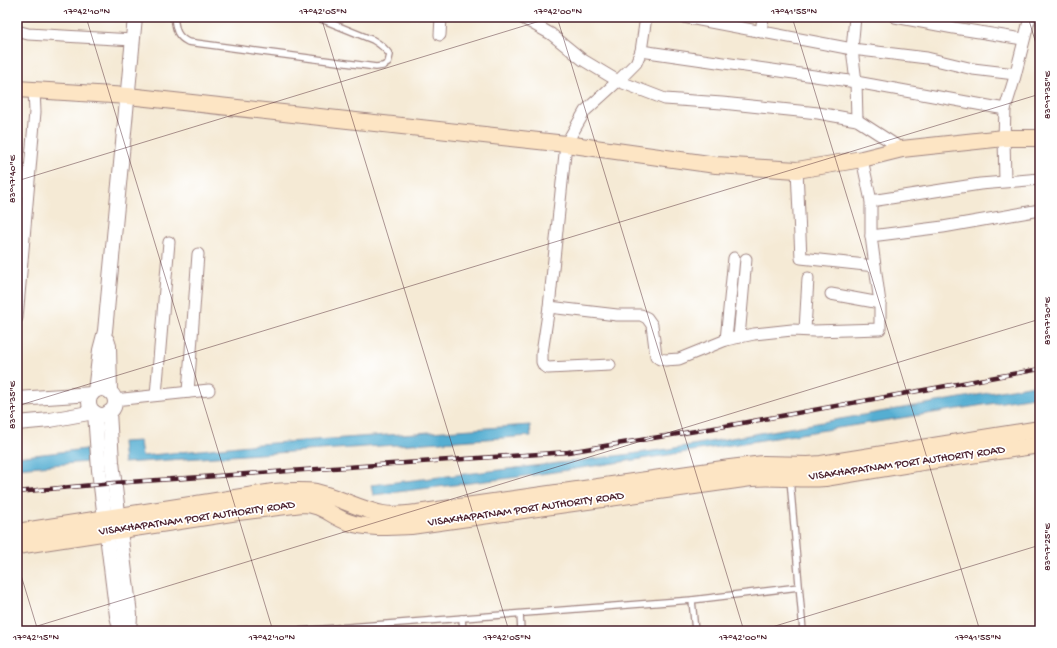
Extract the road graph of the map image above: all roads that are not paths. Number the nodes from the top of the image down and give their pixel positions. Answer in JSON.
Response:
{"nodes":[{"id":1,"x":135,"y":17,"type":"edge"},
{"id":2,"x":174,"y":17,"type":"edge"},
{"id":3,"x":316,"y":17,"type":"edge"},
{"id":4,"x":442,"y":17,"type":"edge"},
{"id":5,"x":521,"y":17,"type":"edge"},
{"id":6,"x":646,"y":17,"type":"edge"},
{"id":7,"x":684,"y":17,"type":"edge"},
{"id":8,"x":763,"y":17,"type":"edge"},
{"id":9,"x":855,"y":17,"type":"edge"},
{"id":10,"x":895,"y":17,"type":"edge"},
{"id":11,"x":1030,"y":17,"type":"edge"},
{"id":12,"x":17,"y":31,"type":"edge"},
{"id":13,"x":761,"y":32,"type":"junction"},
{"id":14,"x":440,"y":35,"type":"dead end"},
{"id":15,"x":1024,"y":38,"type":"junction"},
{"id":16,"x":133,"y":40,"type":"junction"},
{"id":17,"x":852,"y":49,"type":"junction"},
{"id":18,"x":642,"y":51,"type":"junction"},
{"id":19,"x":1015,"y":74,"type":"junction"},
{"id":20,"x":618,"y":81,"type":"junction"},
{"id":21,"x":856,"y":82,"type":"junction"},
{"id":22,"x":17,"y":89,"type":"edge"},
{"id":23,"x":34,"y":90,"type":"junction"},
{"id":24,"x":128,"y":96,"type":"junction"},
{"id":25,"x":1005,"y":109,"type":"junction"},
{"id":26,"x":857,"y":120,"type":"junction"},
{"id":27,"x":1004,"y":138,"type":"junction"},
{"id":28,"x":1040,"y":138,"type":"edge"},
{"id":29,"x":566,"y":144,"type":"junction"},
{"id":30,"x":902,"y":148,"type":"junction"},
{"id":31,"x":862,"y":159,"type":"junction"},
{"id":32,"x":797,"y":170,"type":"junction"},
{"id":33,"x":1040,"y":179,"type":"edge"},
{"id":34,"x":1005,"y":181,"type":"junction"},
{"id":35,"x":871,"y":202,"type":"junction"},
{"id":36,"x":1040,"y":210,"type":"edge"},
{"id":37,"x":871,"y":236,"type":"junction"},
{"id":38,"x":169,"y":242,"type":"dead end"},
{"id":39,"x":198,"y":254,"type":"dead end"},
{"id":40,"x":734,"y":258,"type":"dead end"},
{"id":41,"x":746,"y":259,"type":"dead end"},
{"id":42,"x":875,"y":266,"type":"junction"},
{"id":43,"x":808,"y":278,"type":"dead end"},
{"id":44,"x":831,"y":294,"type":"dead end"},
{"id":45,"x":880,"y":303,"type":"junction"},
{"id":46,"x":549,"y":307,"type":"junction"},
{"id":47,"x":17,"y":318,"type":"edge"},
{"id":48,"x":805,"y":330,"type":"junction"},
{"id":49,"x":105,"y":331,"type":"junction"},
{"id":50,"x":739,"y":338,"type":"junction"},
{"id":51,"x":726,"y":340,"type":"junction"},
{"id":52,"x":610,"y":365,"type":"dead end"},
{"id":53,"x":209,"y":390,"type":"dead end"},
{"id":54,"x":93,"y":392,"type":"junction"},
{"id":55,"x":188,"y":392,"type":"junction"},
{"id":56,"x":156,"y":395,"type":"junction"},
{"id":57,"x":17,"y":399,"type":"edge"},
{"id":58,"x":104,"y":406,"type":"junction"},
{"id":59,"x":17,"y":423,"type":"edge"},
{"id":60,"x":1040,"y":429,"type":"edge"},
{"id":61,"x":1040,"y":445,"type":"edge"},
{"id":62,"x":789,"y":471,"type":"junction"},
{"id":63,"x":113,"y":524,"type":"junction"},
{"id":64,"x":17,"y":532,"type":"edge"},
{"id":65,"x":17,"y":546,"type":"edge"},
{"id":66,"x":799,"y":587,"type":"junction"},
{"id":67,"x":692,"y":600,"type":"junction"},
{"id":68,"x":520,"y":614,"type":"junction"},
{"id":69,"x":462,"y":618,"type":"junction"},
{"id":70,"x":359,"y":629,"type":"edge"},
{"id":71,"x":121,"y":631,"type":"edge"},
{"id":72,"x":129,"y":631,"type":"edge"},
{"id":73,"x":296,"y":631,"type":"edge"},
{"id":74,"x":463,"y":631,"type":"edge"},
{"id":75,"x":521,"y":631,"type":"edge"},
{"id":76,"x":694,"y":631,"type":"edge"},
{"id":77,"x":803,"y":631,"type":"edge"}],
"edges":[{"from":1,"to":16,"type":"street"},
{"from":2,"to":3,"type":"lane"},
{"from":4,"to":14,"type":"street"},
{"from":5,"to":20,"type":"street"},
{"from":6,"to":18,"type":"street"},
{"from":7,"to":13,"type":"street"},
{"from":8,"to":13,"type":"street"},
{"from":9,"to":17,"type":"street"},
{"from":10,"to":15,"type":"street"},
{"from":11,"to":15,"type":"street"},
{"from":12,"to":16,"type":"street"},
{"from":13,"to":17,"type":"street"},
{"from":15,"to":19,"type":"street"},
{"from":16,"to":24,"type":"street"},
{"from":17,"to":19,"type":"street"},
{"from":17,"to":21,"type":"street"},
{"from":18,"to":20,"type":"street"},
{"from":18,"to":21,"type":"street"},
{"from":19,"to":25,"type":"street"},
{"from":20,"to":26,"type":"street"},
{"from":20,"to":29,"type":"street"},
{"from":21,"to":25,"type":"street"},
{"from":21,"to":26,"type":"street"},
{"from":22,"to":23,"type":"main road"},
{"from":23,"to":24,"type":"main road"},
{"from":23,"to":47,"type":"street"},
{"from":24,"to":29,"type":"main road"},
{"from":24,"to":49,"type":"street"},
{"from":25,"to":27,"type":"street"},
{"from":26,"to":30,"type":"street"},
{"from":27,"to":28,"type":"main road"},
{"from":27,"to":30,"type":"main road"},
{"from":27,"to":34,"type":"street"},
{"from":29,"to":32,"type":"main road"},
{"from":29,"to":46,"type":"street"},
{"from":30,"to":31,"type":"main road"},
{"from":31,"to":32,"type":"main road"},
{"from":31,"to":35,"type":"street"},
{"from":32,"to":42,"type":"street"},
{"from":33,"to":34,"type":"street"},
{"from":34,"to":35,"type":"street"},
{"from":35,"to":37,"type":"street"},
{"from":36,"to":37,"type":"street"},
{"from":37,"to":42,"type":"street"},
{"from":38,"to":56,"type":"street"},
{"from":39,"to":55,"type":"street"},
{"from":40,"to":51,"type":"street"},
{"from":41,"to":50,"type":"street"},
{"from":42,"to":45,"type":"street"},
{"from":43,"to":48,"type":"street"},
{"from":44,"to":45,"type":"street"},
{"from":45,"to":48,"type":"street"},
{"from":46,"to":51,"type":"street"},
{"from":46,"to":52,"type":"street"},
{"from":48,"to":50,"type":"street"},
{"from":49,"to":54,"type":"street"},
{"from":49,"to":58,"type":"street"},
{"from":50,"to":51,"type":"street"},
{"from":53,"to":55,"type":"street"},
{"from":54,"to":57,"type":"street"},
{"from":54,"to":58,"type":"street"},
{"from":54,"to":58,"type":"street"},
{"from":55,"to":56,"type":"street"},
{"from":56,"to":58,"type":"street"},
{"from":58,"to":59,"type":"street"},
{"from":58,"to":63,"type":"street"},
{"from":60,"to":62,"type":"main road","name":"VISAKHAPATNAM PORT AUTHORITY ROAD"},
{"from":61,"to":62,"type":"main road","name":"VISAKHAPATNAM PORT AUTHORITY ROAD"},
{"from":62,"to":63,"type":"main road","name":"VISAKHAPATNAM PORT AUTHORITY ROAD"},
{"from":62,"to":66,"type":"lane"},
{"from":63,"to":64,"type":"main road","name":"VISAKHAPATNAM PORT AUTHORITY ROAD"},
{"from":63,"to":65,"type":"main road","name":"VISAKHAPATNAM PORT AUTHORITY ROAD"},
{"from":63,"to":71,"type":"street"},
{"from":63,"to":72,"type":"street"},
{"from":66,"to":67,"type":"lane"},
{"from":66,"to":77,"type":"lane"},
{"from":67,"to":68,"type":"lane"},
{"from":67,"to":76,"type":"lane"},
{"from":68,"to":69,"type":"lane"},
{"from":68,"to":75,"type":"lane"},
{"from":69,"to":70,"type":"lane"},
{"from":69,"to":74,"type":"lane"},
{"from":70,"to":73,"type":"lane"}]}
